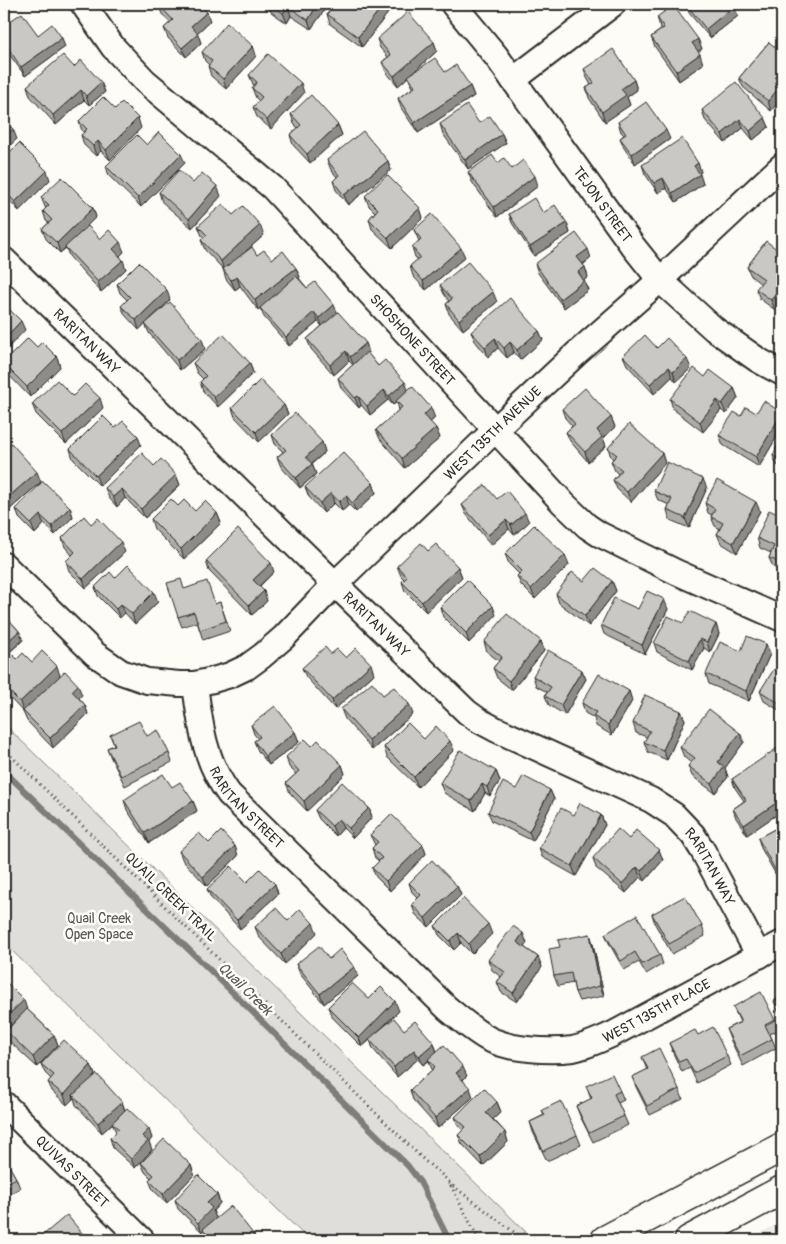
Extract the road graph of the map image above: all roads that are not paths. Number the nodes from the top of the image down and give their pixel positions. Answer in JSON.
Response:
{"nodes":[{"id":1,"x":83,"y":4,"type":"edge"},
{"id":2,"x":453,"y":4,"type":"edge"},
{"id":3,"x":613,"y":4,"type":"edge"},
{"id":4,"x":513,"y":80,"type":"junction"},
{"id":5,"x":782,"y":166,"type":"edge"},
{"id":6,"x":4,"y":260,"type":"edge"},
{"id":7,"x":660,"y":280,"type":"junction"},
{"id":8,"x":782,"y":373,"type":"edge"},
{"id":9,"x":496,"y":429,"type":"junction"},
{"id":10,"x":4,"y":565,"type":"edge"},
{"id":11,"x":335,"y":584,"type":"junction"},
{"id":12,"x":782,"y":619,"type":"edge"},
{"id":13,"x":195,"y":684,"type":"junction"},
{"id":14,"x":782,"y":943,"type":"edge"},
{"id":15,"x":758,"y":956,"type":"junction"},
{"id":16,"x":523,"y":1049,"type":"joint"},
{"id":17,"x":4,"y":1104,"type":"edge"},
{"id":18,"x":782,"y":1147,"type":"edge"},
{"id":19,"x":782,"y":1190,"type":"edge"},
{"id":20,"x":142,"y":1240,"type":"edge"},
{"id":21,"x":605,"y":1240,"type":"edge"},
{"id":22,"x":689,"y":1240,"type":"edge"}],
"edges":[{"from":1,"to":9,"type":"street","name":"SHOSHONE STREET"},
{"from":2,"to":4,"type":"street","name":"TEJON STREET"},
{"from":3,"to":4,"type":"street"},
{"from":4,"to":7,"type":"street","name":"TEJON STREET"},
{"from":5,"to":7,"type":"street","name":"WEST 135TH AVENUE"},
{"from":6,"to":11,"type":"street","name":"RARITAN WAY"},
{"from":7,"to":8,"type":"street","name":"TEJON STREET"},
{"from":7,"to":9,"type":"street","name":"WEST 135TH AVENUE"},
{"from":9,"to":11,"type":"street","name":"WEST 135TH AVENUE"},
{"from":9,"to":12,"type":"street","name":"SHOSHONE STREET"},
{"from":10,"to":13,"type":"street"},
{"from":11,"to":13,"type":"street","name":"WEST 135TH AVENUE"},
{"from":11,"to":15,"type":"street","name":"RARITAN WAY"},
{"from":13,"to":16,"type":"street","name":"RARITAN STREET"},
{"from":14,"to":15,"type":"street","name":"WEST 135TH PLACE"},
{"from":15,"to":16,"type":"street","name":"WEST 135TH PLACE"},
{"from":17,"to":20,"type":"street","name":"QUIVAS STREET"},
{"from":18,"to":21,"type":"main road"},
{"from":19,"to":22,"type":"main road"}]}
